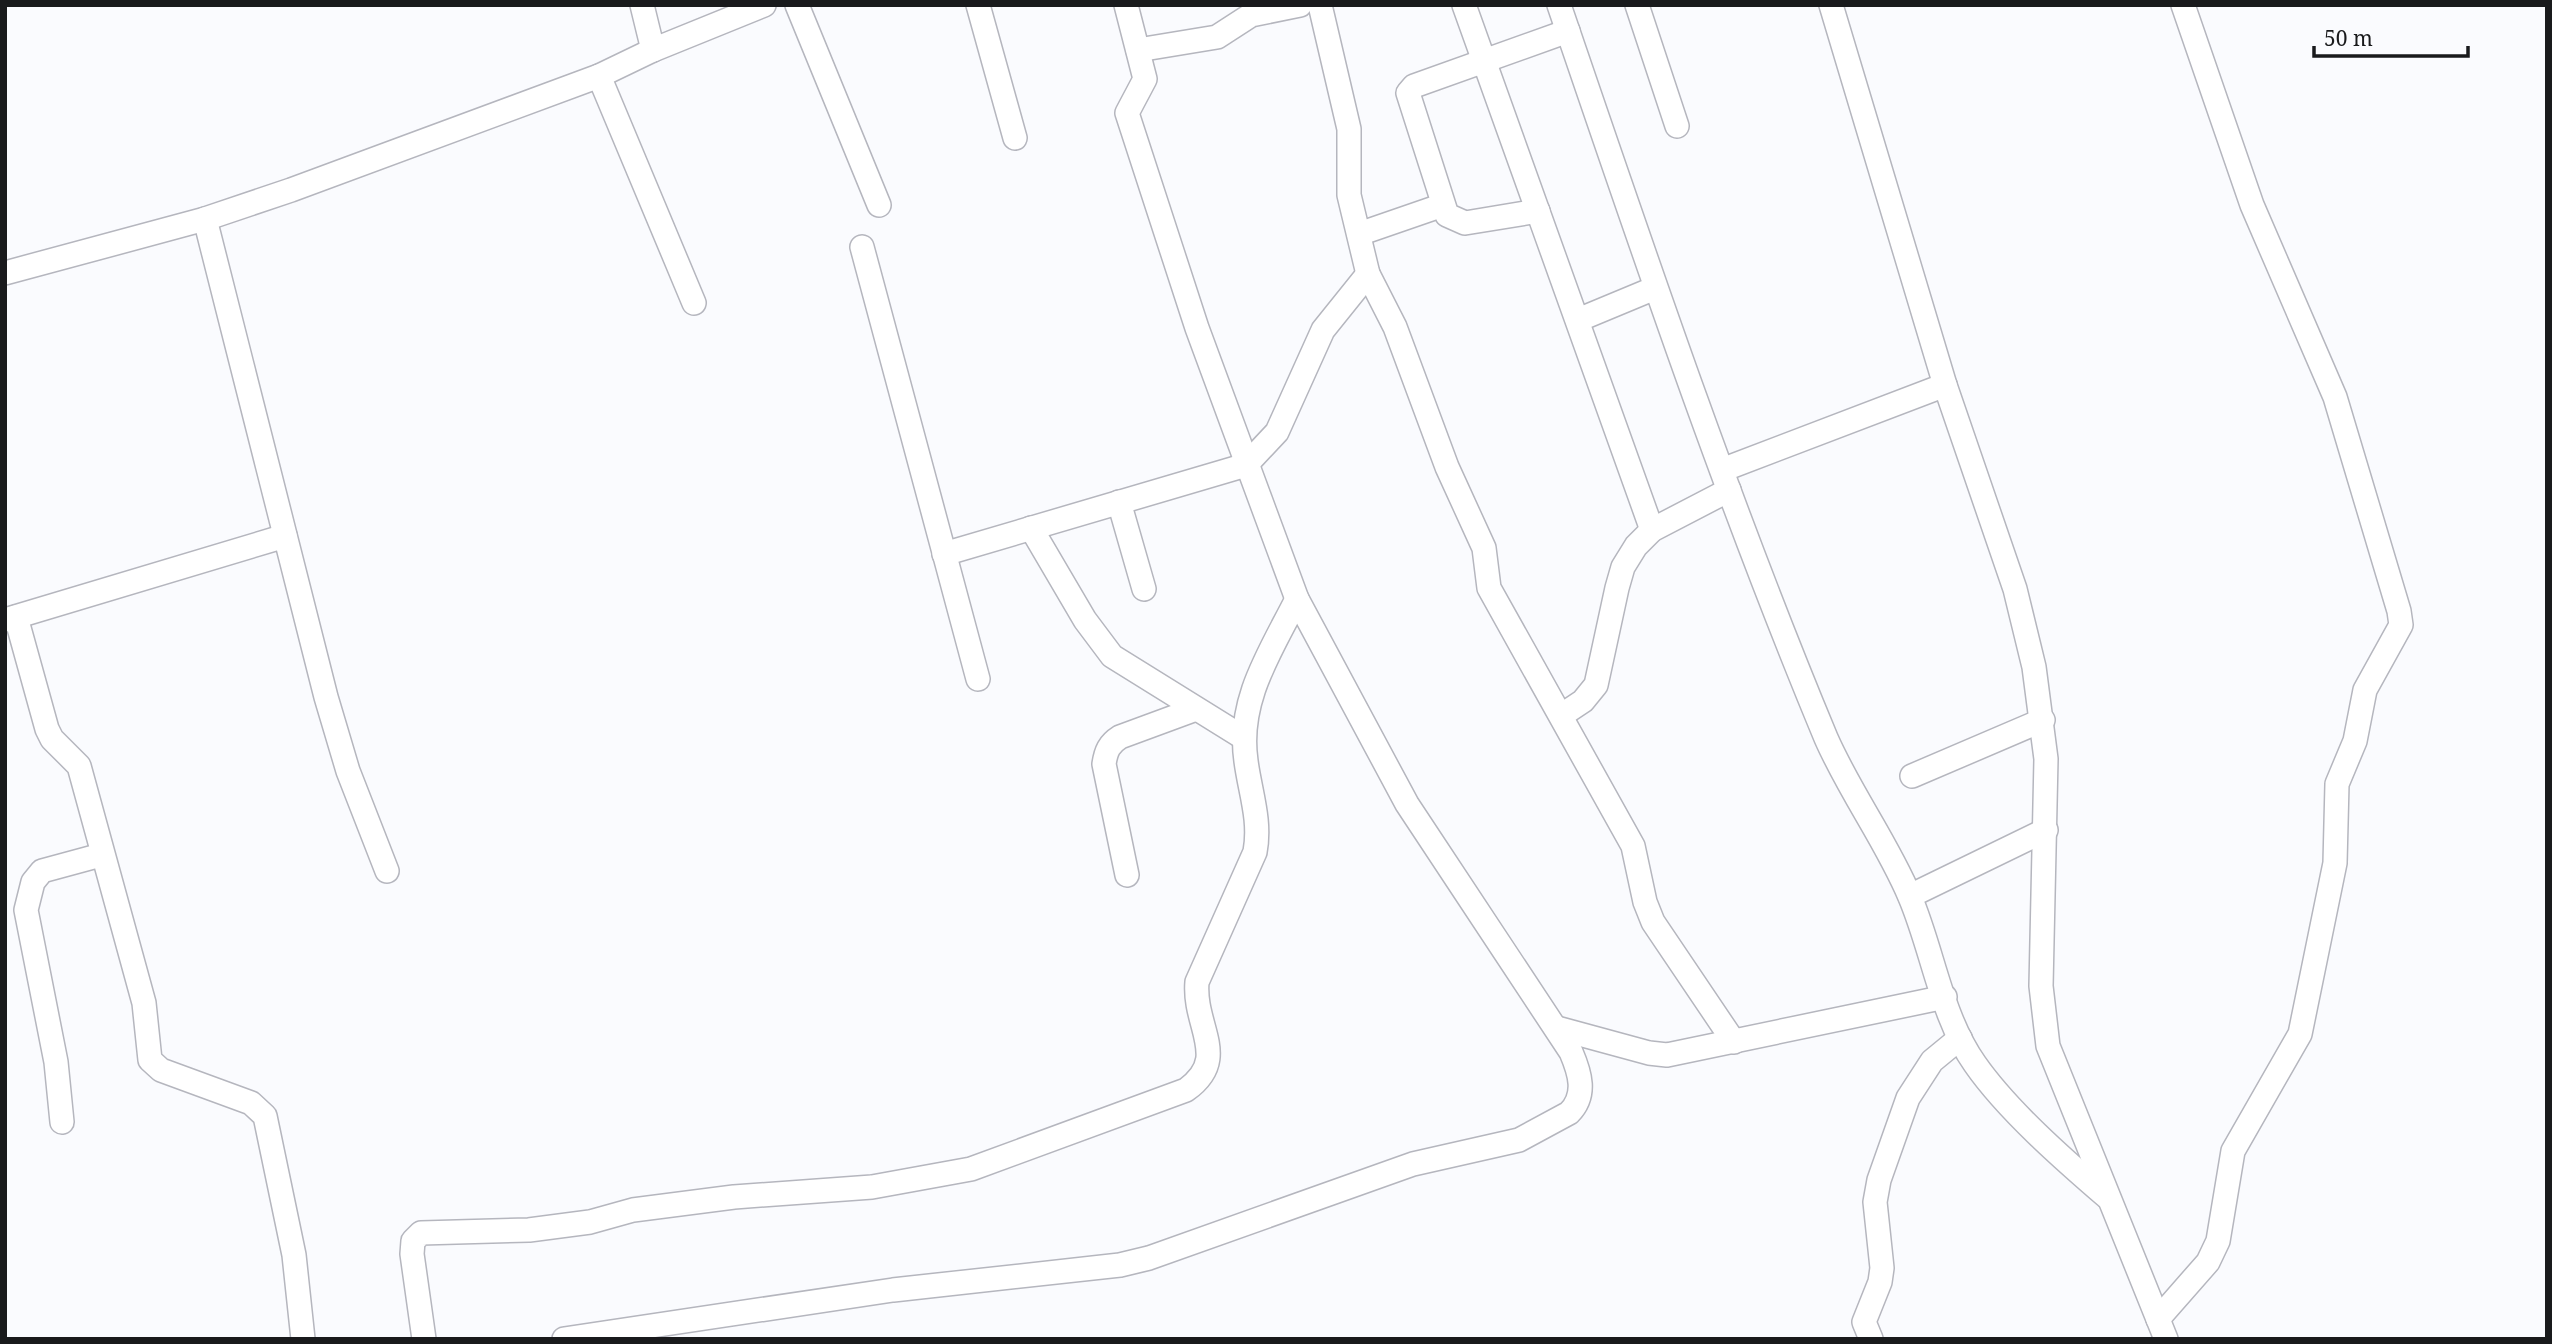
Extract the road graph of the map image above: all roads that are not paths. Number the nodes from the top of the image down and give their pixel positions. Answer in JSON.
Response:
{"nodes":[{"id":1,"x":642,"y":5,"type":"edge"},
{"id":2,"x":764,"y":5,"type":"edge"},
{"id":3,"x":797,"y":5,"type":"edge"},
{"id":4,"x":978,"y":5,"type":"edge"},
{"id":5,"x":1126,"y":5,"type":"edge"},
{"id":6,"x":1300,"y":5,"type":"edge"},
{"id":7,"x":1320,"y":5,"type":"edge"},
{"id":8,"x":1464,"y":5,"type":"edge"},
{"id":9,"x":1559,"y":5,"type":"edge"},
{"id":10,"x":1637,"y":5,"type":"edge"},
{"id":11,"x":1831,"y":5,"type":"edge"},
{"id":12,"x":2183,"y":5,"type":"edge"},
{"id":13,"x":1250,"y":10,"type":"edge"},
{"id":14,"x":1568,"y":31,"type":"junction"},
{"id":15,"x":653,"y":50,"type":"junction"},
{"id":16,"x":1138,"y":50,"type":"junction"},
{"id":17,"x":1483,"y":62,"type":"junction"},
{"id":18,"x":599,"y":76,"type":"junction"},
{"id":19,"x":1677,"y":126,"type":"dead end"},
{"id":20,"x":1015,"y":138,"type":"dead end"},
{"id":21,"x":879,"y":205,"type":"dead end"},
{"id":22,"x":1443,"y":205,"type":"junction"},
{"id":23,"x":1538,"y":211,"type":"junction"},
{"id":24,"x":205,"y":219,"type":"junction"},
{"id":25,"x":1359,"y":234,"type":"junction"},
{"id":26,"x":862,"y":247,"type":"dead end"},
{"id":27,"x":5,"y":272,"type":"edge"},
{"id":28,"x":1368,"y":274,"type":"junction"},
{"id":29,"x":1655,"y":288,"type":"junction"},
{"id":30,"x":694,"y":303,"type":"dead end"},
{"id":31,"x":1578,"y":320,"type":"junction"},
{"id":32,"x":1945,"y":385,"type":"junction"},
{"id":33,"x":1246,"y":465,"type":"junction"},
{"id":34,"x":1726,"y":480,"type":"junction"},
{"id":35,"x":1119,"y":502,"type":"junction"},
{"id":36,"x":1031,"y":528,"type":"junction"},
{"id":37,"x":1652,"y":530,"type":"junction"},
{"id":38,"x":285,"y":536,"type":"junction"},
{"id":39,"x":944,"y":554,"type":"junction"},
{"id":40,"x":1144,"y":589,"type":"dead end"},
{"id":41,"x":1297,"y":599,"type":"junction"},
{"id":42,"x":10,"y":619,"type":"edge"},
{"id":43,"x":978,"y":679,"type":"dead end"},
{"id":44,"x":1196,"y":709,"type":"junction"},
{"id":45,"x":1562,"y":715,"type":"junction"},
{"id":46,"x":2043,"y":720,"type":"junction"},
{"id":47,"x":1244,"y":738,"type":"junction"},
{"id":48,"x":1912,"y":776,"type":"dead end"},
{"id":49,"x":2046,"y":830,"type":"junction"},
{"id":50,"x":101,"y":855,"type":"junction"},
{"id":51,"x":387,"y":871,"type":"dead end"},
{"id":52,"x":1127,"y":875,"type":"dead end"},
{"id":53,"x":1910,"y":896,"type":"junction"},
{"id":54,"x":1945,"y":997,"type":"junction"},
{"id":55,"x":1557,"y":1028,"type":"junction"},
{"id":56,"x":1960,"y":1038,"type":"junction"},
{"id":57,"x":1734,"y":1042,"type":"junction"},
{"id":58,"x":62,"y":1122,"type":"dead end"},
{"id":59,"x":2109,"y":1199,"type":"junction"},
{"id":60,"x":2162,"y":1329,"type":"edge"},
{"id":61,"x":303,"y":1339,"type":"edge"},
{"id":62,"x":424,"y":1339,"type":"edge"},
{"id":63,"x":564,"y":1339,"type":"edge"},
{"id":64,"x":1871,"y":1339,"type":"edge"}],
"edges":[{"from":1,"to":15,"type":"street"},
{"from":2,"to":15,"type":"street"},
{"from":3,"to":21,"type":"street"},
{"from":4,"to":20,"type":"street"},
{"from":5,"to":16,"type":"street"},
{"from":6,"to":13,"type":"street"},
{"from":7,"to":25,"type":"street"},
{"from":8,"to":17,"type":"street"},
{"from":9,"to":14,"type":"street"},
{"from":10,"to":19,"type":"street"},
{"from":11,"to":32,"type":"street"},
{"from":12,"to":60,"type":"street"},
{"from":13,"to":16,"type":"street"},
{"from":14,"to":17,"type":"street"},
{"from":14,"to":29,"type":"street"},
{"from":15,"to":18,"type":"street"},
{"from":16,"to":33,"type":"street"},
{"from":17,"to":22,"type":"street"},
{"from":17,"to":23,"type":"street"},
{"from":18,"to":24,"type":"street"},
{"from":18,"to":30,"type":"street"},
{"from":22,"to":23,"type":"street"},
{"from":22,"to":25,"type":"street"},
{"from":23,"to":31,"type":"street"},
{"from":24,"to":27,"type":"street"},
{"from":24,"to":38,"type":"street"},
{"from":25,"to":28,"type":"street"},
{"from":26,"to":39,"type":"street"},
{"from":28,"to":33,"type":"street"},
{"from":28,"to":45,"type":"street"},
{"from":29,"to":31,"type":"street"},
{"from":29,"to":34,"type":"street"},
{"from":31,"to":37,"type":"street"},
{"from":32,"to":34,"type":"street"},
{"from":32,"to":46,"type":"street"},
{"from":33,"to":35,"type":"street"},
{"from":33,"to":41,"type":"street"},
{"from":34,"to":37,"type":"street"},
{"from":34,"to":53,"type":"street"},
{"from":35,"to":36,"type":"street"},
{"from":35,"to":40,"type":"street"},
{"from":36,"to":39,"type":"street"},
{"from":36,"to":44,"type":"street"},
{"from":37,"to":45,"type":"street"},
{"from":38,"to":42,"type":"street"},
{"from":38,"to":51,"type":"street"},
{"from":39,"to":43,"type":"street"},
{"from":41,"to":47,"type":"street"},
{"from":41,"to":55,"type":"street"},
{"from":42,"to":50,"type":"street"},
{"from":44,"to":47,"type":"street"},
{"from":44,"to":52,"type":"street"},
{"from":45,"to":57,"type":"street"},
{"from":46,"to":48,"type":"street"},
{"from":46,"to":49,"type":"street"},
{"from":47,"to":62,"type":"street"},
{"from":49,"to":53,"type":"street"},
{"from":49,"to":59,"type":"street"},
{"from":50,"to":58,"type":"street"},
{"from":50,"to":61,"type":"street"},
{"from":53,"to":54,"type":"street"},
{"from":54,"to":56,"type":"street"},
{"from":54,"to":57,"type":"street"},
{"from":55,"to":57,"type":"street"},
{"from":55,"to":63,"type":"street"},
{"from":56,"to":59,"type":"street"},
{"from":56,"to":64,"type":"street"},
{"from":59,"to":60,"type":"street"}]}
